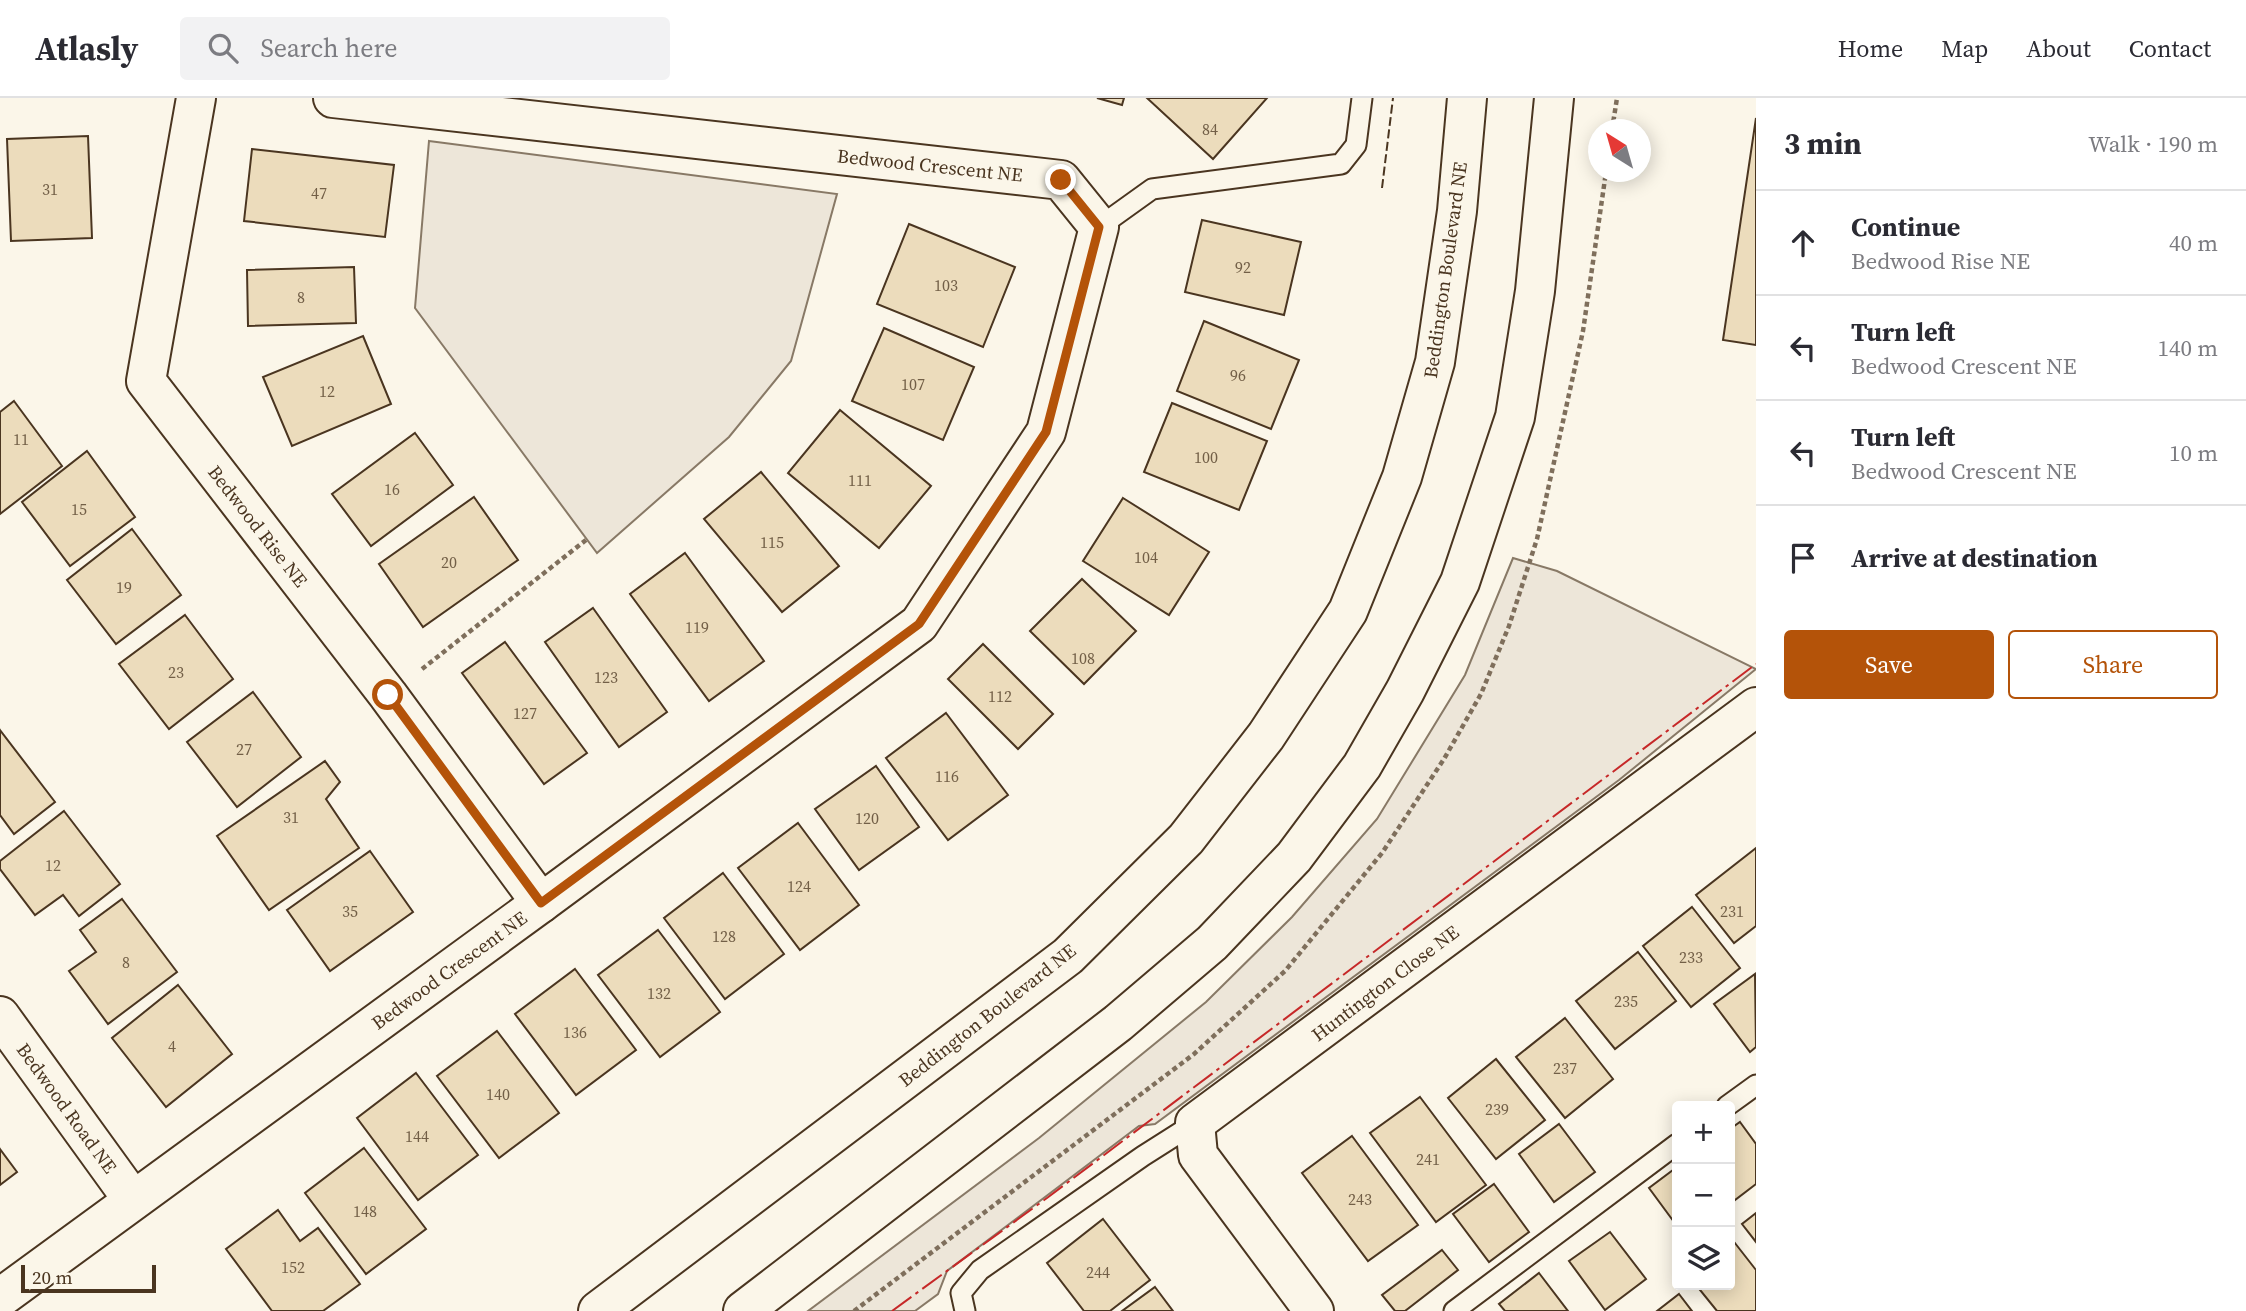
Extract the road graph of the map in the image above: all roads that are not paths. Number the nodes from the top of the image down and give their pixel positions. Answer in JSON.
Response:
{"nodes":[{"id":1,"x":196,"y":98,"type":"edge"},
{"id":2,"x":333,"y":98,"type":"edge"},
{"id":3,"x":1362,"y":98,"type":"edge"},
{"id":4,"x":1467,"y":98,"type":"edge"},
{"id":5,"x":1554,"y":98,"type":"edge"},
{"id":6,"x":1099,"y":227,"type":"junction"},
{"id":7,"x":1756,"y":707,"type":"edge"},
{"id":8,"x":541,"y":903,"type":"junction"},
{"id":9,"x":0,"y":1016,"type":"edge"},
{"id":10,"x":1756,"y":1084,"type":"edge"},
{"id":11,"x":1734,"y":1101,"type":"edge"},
{"id":12,"x":1195,"y":1123,"type":"junction"},
{"id":13,"x":1672,"y":1148,"type":"edge"},
{"id":14,"x":133,"y":1200,"type":"junction"},
{"id":15,"x":0,"y":1298,"type":"edge"},
{"id":16,"x":598,"y":1311,"type":"edge"},
{"id":17,"x":743,"y":1311,"type":"edge"},
{"id":18,"x":965,"y":1311,"type":"edge"},
{"id":19,"x":1314,"y":1311,"type":"edge"},
{"id":20,"x":1454,"y":1311,"type":"edge"}],
"edges":[{"from":1,"to":8,"type":"street","name":"Bedwood Rise NE"},
{"from":2,"to":6,"type":"street","name":"Bedwood Crescent NE"},
{"from":3,"to":6,"type":"lane"},
{"from":4,"to":16,"type":"street","name":"Beddington Boulevard NE"},
{"from":5,"to":17,"type":"street"},
{"from":6,"to":8,"type":"street","name":"Bedwood Crescent NE"},
{"from":7,"to":12,"type":"street","name":"Huntington Close NE"},
{"from":8,"to":14,"type":"street","name":"Bedwood Crescent NE"},
{"from":9,"to":14,"type":"street","name":"Bedwood Road NE"},
{"from":10,"to":11,"type":"lane"},
{"from":12,"to":18,"type":"lane"},
{"from":12,"to":19,"type":"street"},
{"from":13,"to":20,"type":"lane"},
{"from":14,"to":15,"type":"street","name":"Bedwood Crescent NE"}]}
